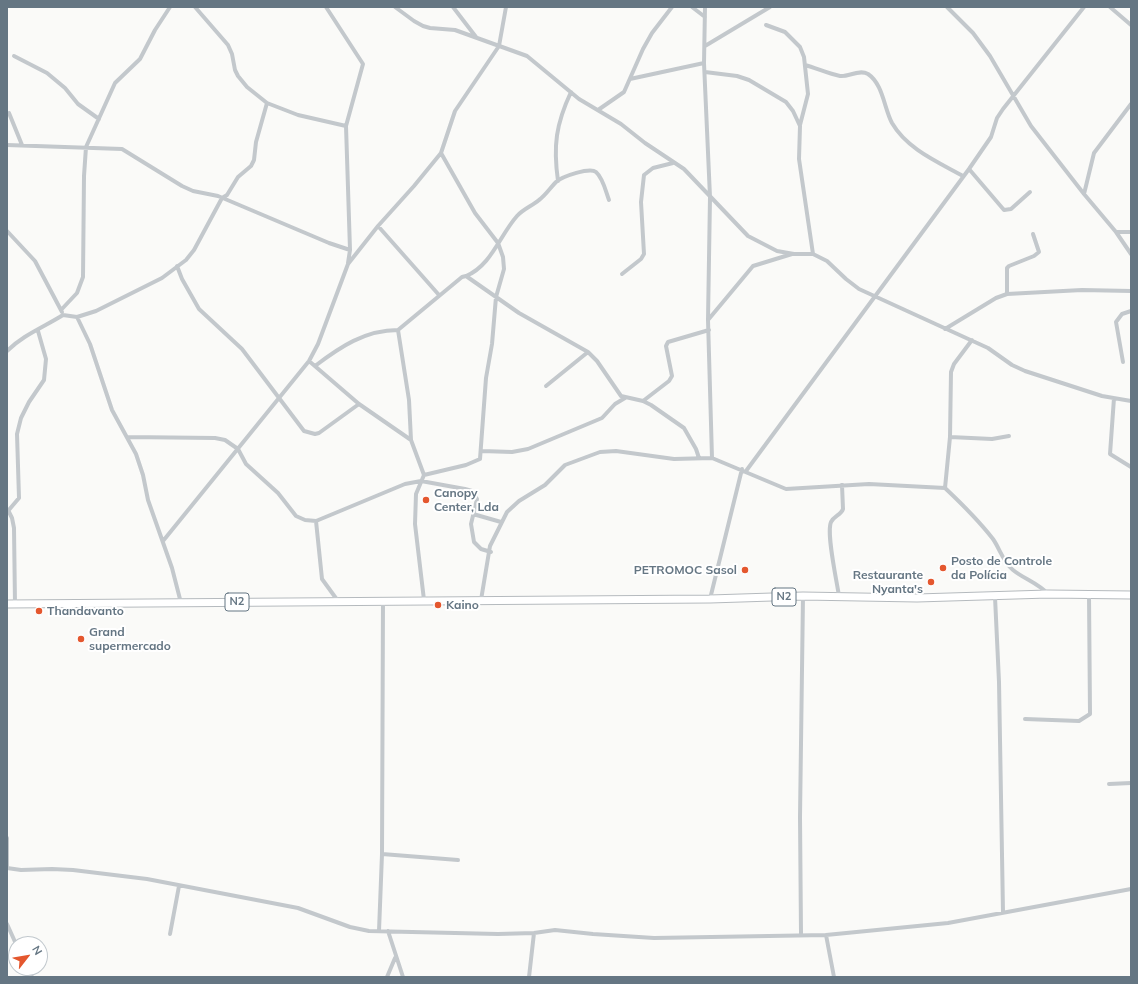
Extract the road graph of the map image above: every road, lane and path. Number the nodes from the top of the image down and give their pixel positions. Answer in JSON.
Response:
{"nodes":[{"id":1,"x":170,"y":7,"type":"edge"},
{"id":2,"x":195,"y":7,"type":"edge"},
{"id":3,"x":326,"y":7,"type":"edge"},
{"id":4,"x":395,"y":7,"type":"edge"},
{"id":5,"x":453,"y":7,"type":"edge"},
{"id":6,"x":506,"y":7,"type":"edge"},
{"id":7,"x":672,"y":7,"type":"edge"},
{"id":8,"x":692,"y":7,"type":"edge"},
{"id":9,"x":705,"y":7,"type":"edge"},
{"id":10,"x":770,"y":7,"type":"edge"},
{"id":11,"x":947,"y":7,"type":"edge"},
{"id":12,"x":1084,"y":7,"type":"edge"},
{"id":13,"x":1110,"y":7,"type":"edge"},
{"id":14,"x":705,"y":17,"type":"junction"},
{"id":15,"x":766,"y":25,"type":"dead end"},
{"id":16,"x":1131,"y":25,"type":"edge"},
{"id":17,"x":476,"y":36,"type":"junction"},
{"id":18,"x":499,"y":46,"type":"junction"},
{"id":19,"x":705,"y":46,"type":"junction"},
{"id":20,"x":14,"y":56,"type":"dead end"},
{"id":21,"x":704,"y":63,"type":"junction"},
{"id":22,"x":805,"y":65,"type":"junction"},
{"id":23,"x":705,"y":72,"type":"junction"},
{"id":24,"x":630,"y":80,"type":"junction"},
{"id":25,"x":571,"y":92,"type":"junction"},
{"id":26,"x":1013,"y":96,"type":"junction"},
{"id":27,"x":267,"y":103,"type":"junction"},
{"id":28,"x":1131,"y":104,"type":"edge"},
{"id":29,"x":598,"y":110,"type":"junction"},
{"id":30,"x":9,"y":113,"type":"dead end"},
{"id":31,"x":99,"y":120,"type":"junction"},
{"id":32,"x":346,"y":126,"type":"junction"},
{"id":33,"x":800,"y":126,"type":"junction"},
{"id":34,"x":7,"y":145,"type":"edge"},
{"id":35,"x":22,"y":145,"type":"junction"},
{"id":36,"x":86,"y":147,"type":"junction"},
{"id":37,"x":441,"y":154,"type":"junction"},
{"id":38,"x":673,"y":163,"type":"junction"},
{"id":39,"x":969,"y":169,"type":"junction"},
{"id":40,"x":963,"y":176,"type":"junction"},
{"id":41,"x":558,"y":181,"type":"junction"},
{"id":42,"x":1030,"y":192,"type":"dead end"},
{"id":43,"x":1084,"y":194,"type":"junction"},
{"id":44,"x":710,"y":197,"type":"junction"},
{"id":45,"x":222,"y":198,"type":"junction"},
{"id":46,"x":609,"y":200,"type":"dead end"},
{"id":47,"x":378,"y":226,"type":"junction"},
{"id":48,"x":7,"y":231,"type":"edge"},
{"id":49,"x":1116,"y":232,"type":"junction"},
{"id":50,"x":1131,"y":232,"type":"edge"},
{"id":51,"x":1033,"y":234,"type":"dead end"},
{"id":52,"x":498,"y":243,"type":"junction"},
{"id":53,"x":350,"y":250,"type":"junction"},
{"id":54,"x":794,"y":254,"type":"junction"},
{"id":55,"x":813,"y":254,"type":"junction"},
{"id":56,"x":1131,"y":254,"type":"edge"},
{"id":57,"x":348,"y":264,"type":"junction"},
{"id":58,"x":177,"y":266,"type":"junction"},
{"id":59,"x":622,"y":274,"type":"dead end"},
{"id":60,"x":466,"y":276,"type":"junction"},
{"id":61,"x":1131,"y":291,"type":"edge"},
{"id":62,"x":1007,"y":294,"type":"junction"},
{"id":63,"x":439,"y":295,"type":"junction"},
{"id":64,"x":496,"y":297,"type":"junction"},
{"id":65,"x":875,"y":297,"type":"junction"},
{"id":66,"x":1131,"y":310,"type":"edge"},
{"id":67,"x":62,"y":312,"type":"junction"},
{"id":68,"x":77,"y":317,"type":"junction"},
{"id":69,"x":708,"y":320,"type":"junction"},
{"id":70,"x":945,"y":329,"type":"junction"},
{"id":71,"x":398,"y":330,"type":"junction"},
{"id":72,"x":709,"y":330,"type":"junction"},
{"id":73,"x":38,"y":331,"type":"junction"},
{"id":74,"x":972,"y":340,"type":"junction"},
{"id":75,"x":7,"y":351,"type":"edge"},
{"id":76,"x":588,"y":352,"type":"junction"},
{"id":77,"x":309,"y":361,"type":"junction"},
{"id":78,"x":1123,"y":362,"type":"dead end"},
{"id":79,"x":315,"y":366,"type":"junction"},
{"id":80,"x":546,"y":386,"type":"dead end"},
{"id":81,"x":278,"y":398,"type":"junction"},
{"id":82,"x":625,"y":398,"type":"junction"},
{"id":83,"x":1114,"y":398,"type":"junction"},
{"id":84,"x":643,"y":401,"type":"junction"},
{"id":85,"x":1131,"y":401,"type":"edge"},
{"id":86,"x":359,"y":404,"type":"junction"},
{"id":87,"x":1009,"y":436,"type":"dead end"},
{"id":88,"x":127,"y":437,"type":"junction"},
{"id":89,"x":950,"y":437,"type":"junction"},
{"id":90,"x":411,"y":440,"type":"junction"},
{"id":91,"x":238,"y":449,"type":"junction"},
{"id":92,"x":482,"y":451,"type":"junction"},
{"id":93,"x":699,"y":458,"type":"junction"},
{"id":94,"x":712,"y":458,"type":"junction"},
{"id":95,"x":1131,"y":467,"type":"edge"},
{"id":96,"x":744,"y":470,"type":"junction"},
{"id":97,"x":424,"y":475,"type":"junction"},
{"id":98,"x":421,"y":481,"type":"junction"},
{"id":99,"x":842,"y":486,"type":"junction"},
{"id":100,"x":945,"y":488,"type":"junction"},
{"id":101,"x":8,"y":510,"type":"edge"},
{"id":102,"x":473,"y":514,"type":"junction"},
{"id":103,"x":316,"y":521,"type":"junction"},
{"id":104,"x":501,"y":522,"type":"junction"},
{"id":105,"x":163,"y":541,"type":"junction"},
{"id":106,"x":491,"y":552,"type":"junction"},
{"id":107,"x":1048,"y":594,"type":"junction"},
{"id":108,"x":1089,"y":595,"type":"junction"},
{"id":109,"x":1131,"y":595,"type":"edge"},
{"id":110,"x":803,"y":596,"type":"junction"},
{"id":111,"x":839,"y":596,"type":"junction"},
{"id":112,"x":995,"y":597,"type":"junction"},
{"id":113,"x":710,"y":599,"type":"junction"},
{"id":114,"x":383,"y":600,"type":"junction"},
{"id":115,"x":424,"y":600,"type":"junction"},
{"id":116,"x":481,"y":600,"type":"junction"},
{"id":117,"x":338,"y":601,"type":"junction"},
{"id":118,"x":7,"y":604,"type":"edge"},
{"id":119,"x":15,"y":604,"type":"junction"},
{"id":120,"x":181,"y":604,"type":"junction"},
{"id":121,"x":1025,"y":719,"type":"dead end"},
{"id":122,"x":1131,"y":783,"type":"edge"},
{"id":123,"x":1109,"y":784,"type":"dead end"},
{"id":124,"x":7,"y":838,"type":"edge"},
{"id":125,"x":382,"y":854,"type":"junction"},
{"id":126,"x":458,"y":860,"type":"dead end"},
{"id":127,"x":7,"y":868,"type":"edge"},
{"id":128,"x":179,"y":886,"type":"junction"},
{"id":129,"x":1131,"y":889,"type":"edge"},
{"id":130,"x":1003,"y":912,"type":"junction"},
{"id":131,"x":7,"y":924,"type":"edge"},
{"id":132,"x":379,"y":931,"type":"junction"},
{"id":133,"x":388,"y":932,"type":"junction"},
{"id":134,"x":534,"y":933,"type":"junction"},
{"id":135,"x":170,"y":934,"type":"dead end"},
{"id":136,"x":801,"y":934,"type":"junction"},
{"id":137,"x":826,"y":935,"type":"junction"},
{"id":138,"x":12,"y":936,"type":"edge"},
{"id":139,"x":395,"y":958,"type":"junction"},
{"id":140,"x":387,"y":977,"type":"edge"},
{"id":141,"x":402,"y":977,"type":"edge"},
{"id":142,"x":529,"y":977,"type":"edge"},
{"id":143,"x":834,"y":977,"type":"edge"}],
"edges":[{"from":1,"to":31,"type":"street"},
{"from":2,"to":27,"type":"street"},
{"from":3,"to":32,"type":"street"},
{"from":4,"to":17,"type":"street"},
{"from":5,"to":17,"type":"street"},
{"from":6,"to":18,"type":"street"},
{"from":7,"to":24,"type":"street"},
{"from":8,"to":14,"type":"street"},
{"from":9,"to":14,"type":"street"},
{"from":10,"to":19,"type":"street"},
{"from":11,"to":26,"type":"street"},
{"from":12,"to":26,"type":"street"},
{"from":13,"to":16,"type":"street"},
{"from":14,"to":19,"type":"street"},
{"from":15,"to":22,"type":"street"},
{"from":17,"to":18,"type":"street"},
{"from":18,"to":25,"type":"street"},
{"from":18,"to":37,"type":"street"},
{"from":19,"to":21,"type":"street"},
{"from":20,"to":31,"type":"street"},
{"from":21,"to":23,"type":"street"},
{"from":21,"to":24,"type":"street"},
{"from":22,"to":33,"type":"street"},
{"from":22,"to":40,"type":"street"},
{"from":23,"to":33,"type":"street"},
{"from":23,"to":44,"type":"street"},
{"from":24,"to":29,"type":"street"},
{"from":25,"to":29,"type":"street"},
{"from":25,"to":41,"type":"street"},
{"from":26,"to":39,"type":"street"},
{"from":26,"to":43,"type":"street"},
{"from":27,"to":32,"type":"street"},
{"from":27,"to":45,"type":"street"},
{"from":28,"to":43,"type":"street"},
{"from":29,"to":38,"type":"street"},
{"from":30,"to":35,"type":"street"},
{"from":31,"to":36,"type":"street"},
{"from":32,"to":53,"type":"street"},
{"from":33,"to":55,"type":"street"},
{"from":34,"to":35,"type":"street"},
{"from":35,"to":36,"type":"street"},
{"from":36,"to":45,"type":"street"},
{"from":36,"to":67,"type":"street"},
{"from":37,"to":47,"type":"street"},
{"from":37,"to":52,"type":"street"},
{"from":38,"to":44,"type":"street"},
{"from":38,"to":59,"type":"street"},
{"from":39,"to":40,"type":"street"},
{"from":39,"to":42,"type":"street"},
{"from":40,"to":65,"type":"street"},
{"from":41,"to":46,"type":"street"},
{"from":41,"to":52,"type":"street"},
{"from":43,"to":49,"type":"street"},
{"from":44,"to":54,"type":"street"},
{"from":44,"to":69,"type":"street"},
{"from":45,"to":53,"type":"street"},
{"from":45,"to":58,"type":"street"},
{"from":47,"to":57,"type":"street"},
{"from":47,"to":63,"type":"street"},
{"from":48,"to":67,"type":"street"},
{"from":49,"to":50,"type":"street"},
{"from":49,"to":56,"type":"street"},
{"from":51,"to":62,"type":"street"},
{"from":52,"to":60,"type":"street"},
{"from":52,"to":64,"type":"street"},
{"from":53,"to":57,"type":"street"},
{"from":54,"to":55,"type":"street"},
{"from":54,"to":69,"type":"street"},
{"from":55,"to":65,"type":"street"},
{"from":57,"to":77,"type":"street"},
{"from":58,"to":68,"type":"street"},
{"from":58,"to":81,"type":"street"},
{"from":60,"to":63,"type":"street"},
{"from":60,"to":64,"type":"street"},
{"from":61,"to":62,"type":"street"},
{"from":62,"to":70,"type":"street"},
{"from":63,"to":71,"type":"street"},
{"from":64,"to":76,"type":"street"},
{"from":64,"to":92,"type":"street"},
{"from":65,"to":70,"type":"street"},
{"from":65,"to":96,"type":"street"},
{"from":66,"to":78,"type":"street"},
{"from":67,"to":68,"type":"street"},
{"from":67,"to":73,"type":"street"},
{"from":68,"to":88,"type":"street"},
{"from":69,"to":72,"type":"street"},
{"from":70,"to":74,"type":"street"},
{"from":71,"to":79,"type":"street"},
{"from":71,"to":90,"type":"street"},
{"from":72,"to":84,"type":"street"},
{"from":72,"to":94,"type":"street"},
{"from":73,"to":75,"type":"street"},
{"from":73,"to":101,"type":"street"},
{"from":74,"to":83,"type":"street"},
{"from":74,"to":89,"type":"street"},
{"from":76,"to":80,"type":"street"},
{"from":76,"to":82,"type":"street"},
{"from":77,"to":79,"type":"street"},
{"from":77,"to":81,"type":"street"},
{"from":79,"to":86,"type":"street"},
{"from":81,"to":86,"type":"street"},
{"from":81,"to":91,"type":"street"},
{"from":82,"to":84,"type":"street"},
{"from":82,"to":92,"type":"street"},
{"from":83,"to":85,"type":"street"},
{"from":83,"to":95,"type":"street"},
{"from":84,"to":93,"type":"street"},
{"from":86,"to":90,"type":"street"},
{"from":87,"to":89,"type":"street"},
{"from":88,"to":91,"type":"street"},
{"from":88,"to":105,"type":"street"},
{"from":89,"to":100,"type":"street"},
{"from":90,"to":97,"type":"street"},
{"from":91,"to":103,"type":"street"},
{"from":91,"to":105,"type":"street"},
{"from":92,"to":97,"type":"street"},
{"from":93,"to":94,"type":"street"},
{"from":93,"to":104,"type":"street"},
{"from":94,"to":96,"type":"street"},
{"from":96,"to":99,"type":"street"},
{"from":96,"to":113,"type":"street"},
{"from":97,"to":98,"type":"street"},
{"from":98,"to":102,"type":"street"},
{"from":98,"to":103,"type":"street"},
{"from":98,"to":115,"type":"street"},
{"from":99,"to":100,"type":"street"},
{"from":99,"to":111,"type":"street"},
{"from":100,"to":107,"type":"street"},
{"from":101,"to":119,"type":"street"},
{"from":102,"to":104,"type":"street"},
{"from":102,"to":106,"type":"street"},
{"from":103,"to":117,"type":"street"},
{"from":104,"to":106,"type":"street"},
{"from":105,"to":120,"type":"street"},
{"from":106,"to":116,"type":"street"},
{"from":107,"to":108,"type":"main road","number":"N2"},
{"from":107,"to":112,"type":"main road","number":"N2"},
{"from":108,"to":109,"type":"main road","number":"N2"},
{"from":108,"to":121,"type":"street"},
{"from":110,"to":111,"type":"main road","number":"N2"},
{"from":110,"to":113,"type":"main road","number":"N2"},
{"from":110,"to":136,"type":"street"},
{"from":111,"to":112,"type":"main road","number":"N2"},
{"from":112,"to":130,"type":"street"},
{"from":113,"to":116,"type":"main road","number":"N2"},
{"from":114,"to":115,"type":"main road","number":"N2"},
{"from":114,"to":117,"type":"main road","number":"N2"},
{"from":114,"to":125,"type":"street"},
{"from":115,"to":116,"type":"main road","number":"N2"},
{"from":117,"to":120,"type":"main road","number":"N2"},
{"from":118,"to":119,"type":"main road","number":"N2"},
{"from":119,"to":120,"type":"main road","number":"N2"},
{"from":122,"to":123,"type":"street"},
{"from":124,"to":127,"type":"street"},
{"from":125,"to":126,"type":"street"},
{"from":125,"to":132,"type":"street"},
{"from":127,"to":128,"type":"street"},
{"from":128,"to":132,"type":"street"},
{"from":128,"to":135,"type":"street"},
{"from":129,"to":130,"type":"street"},
{"from":130,"to":137,"type":"street"},
{"from":131,"to":138,"type":"street"},
{"from":132,"to":133,"type":"street"},
{"from":133,"to":134,"type":"street"},
{"from":133,"to":139,"type":"street"},
{"from":134,"to":136,"type":"street"},
{"from":134,"to":142,"type":"street"},
{"from":136,"to":137,"type":"street"},
{"from":137,"to":143,"type":"street"},
{"from":139,"to":140,"type":"street"},
{"from":139,"to":141,"type":"street"}]}
